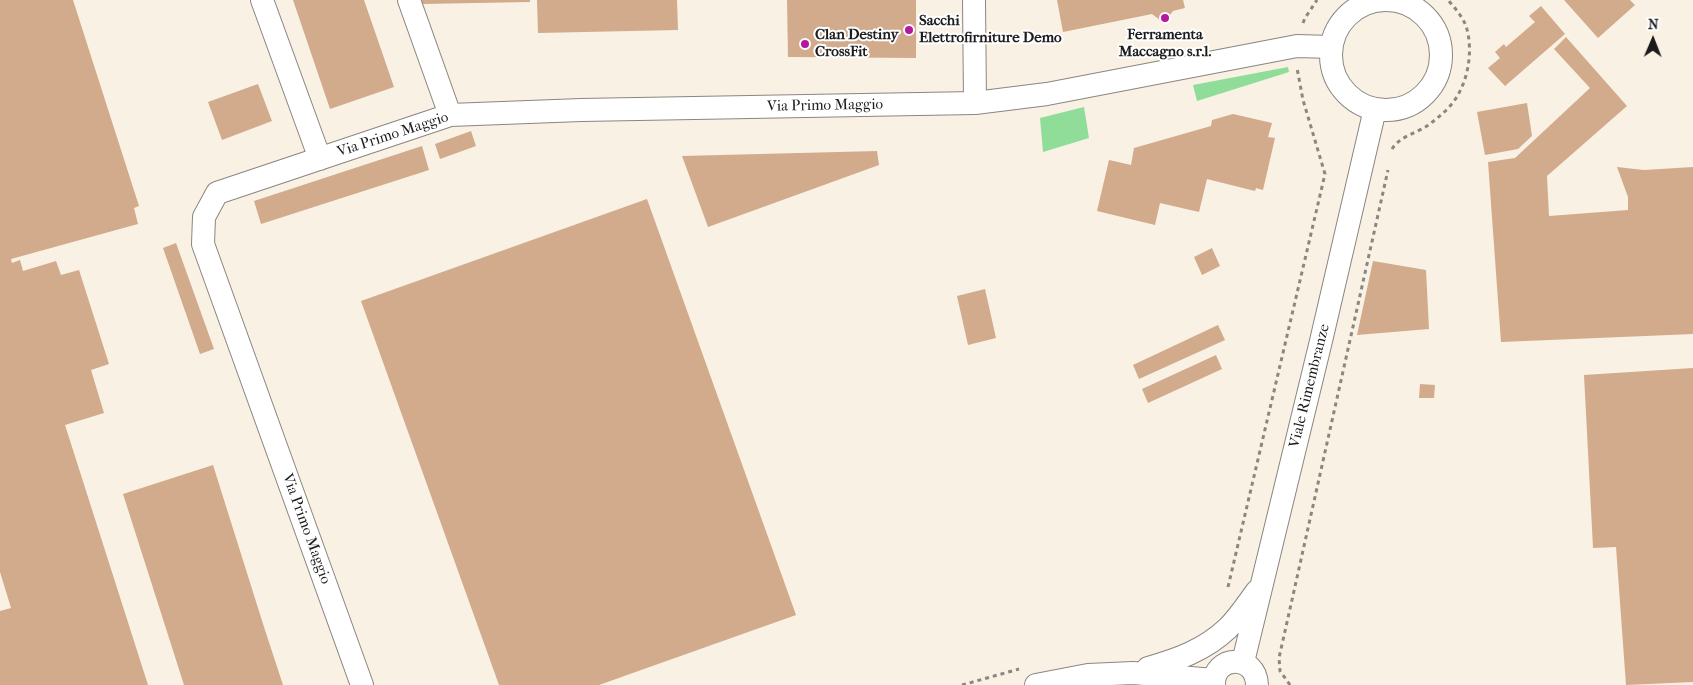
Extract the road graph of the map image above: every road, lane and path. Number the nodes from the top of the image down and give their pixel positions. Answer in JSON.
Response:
{"nodes":[{"id":1,"x":262,"y":0,"type":"edge"},
{"id":2,"x":409,"y":0,"type":"edge"},
{"id":3,"x":974,"y":0,"type":"edge"},
{"id":4,"x":1317,"y":0,"type":"edge"},
{"id":5,"x":1448,"y":0,"type":"edge"},
{"id":6,"x":1406,"y":2,"type":"edge"},
{"id":7,"x":1297,"y":46,"type":"junction"},
{"id":8,"x":1331,"y":46,"type":"junction"},
{"id":9,"x":975,"y":103,"type":"junction"},
{"id":10,"x":1375,"y":110,"type":"junction"},
{"id":11,"x":450,"y":115,"type":"junction"},
{"id":12,"x":1391,"y":157,"type":"dead end"},
{"id":13,"x":320,"y":159,"type":"junction"},
{"id":14,"x":1388,"y":166,"type":"dead end"},
{"id":15,"x":1261,"y":587,"type":"junction"},
{"id":16,"x":1225,"y":593,"type":"dead end"},
{"id":17,"x":1242,"y":662,"type":"junction"},
{"id":18,"x":1133,"y":673,"type":"junction"},
{"id":19,"x":1030,"y":676,"type":"edge"},
{"id":20,"x":1214,"y":682,"type":"edge"},
{"id":21,"x":362,"y":685,"type":"edge"},
{"id":22,"x":962,"y":685,"type":"edge"},
{"id":23,"x":1257,"y":685,"type":"edge"},
{"id":24,"x":1290,"y":685,"type":"edge"}],
"edges":[{"from":1,"to":13,"type":"street","name":"Via Primo Maggio"},
{"from":2,"to":11,"type":"street"},
{"from":3,"to":9,"type":"street"},
{"from":4,"to":7,"type":"path"},
{"from":5,"to":12,"type":"path"},
{"from":6,"to":8,"type":"street"},
{"from":6,"to":10,"type":"street"},
{"from":7,"to":8,"type":"street","name":"Via Primo Maggio"},
{"from":7,"to":9,"type":"street","name":"Via Primo Maggio"},
{"from":7,"to":16,"type":"path"},
{"from":8,"to":10,"type":"street"},
{"from":9,"to":11,"type":"street","name":"Via Primo Maggio"},
{"from":10,"to":15,"type":"street","name":"Viale Rimembranze"},
{"from":11,"to":13,"type":"street","name":"Via Primo Maggio"},
{"from":13,"to":21,"type":"street","name":"Via Primo Maggio"},
{"from":14,"to":24,"type":"path"},
{"from":15,"to":17,"type":"street","name":"Viale Rimembranze"},
{"from":15,"to":18,"type":"street"},
{"from":17,"to":20,"type":"street"},
{"from":17,"to":23,"type":"street"},
{"from":18,"to":19,"type":"street"},
{"from":18,"to":20,"type":"street"},
{"from":19,"to":22,"type":"path"}]}
